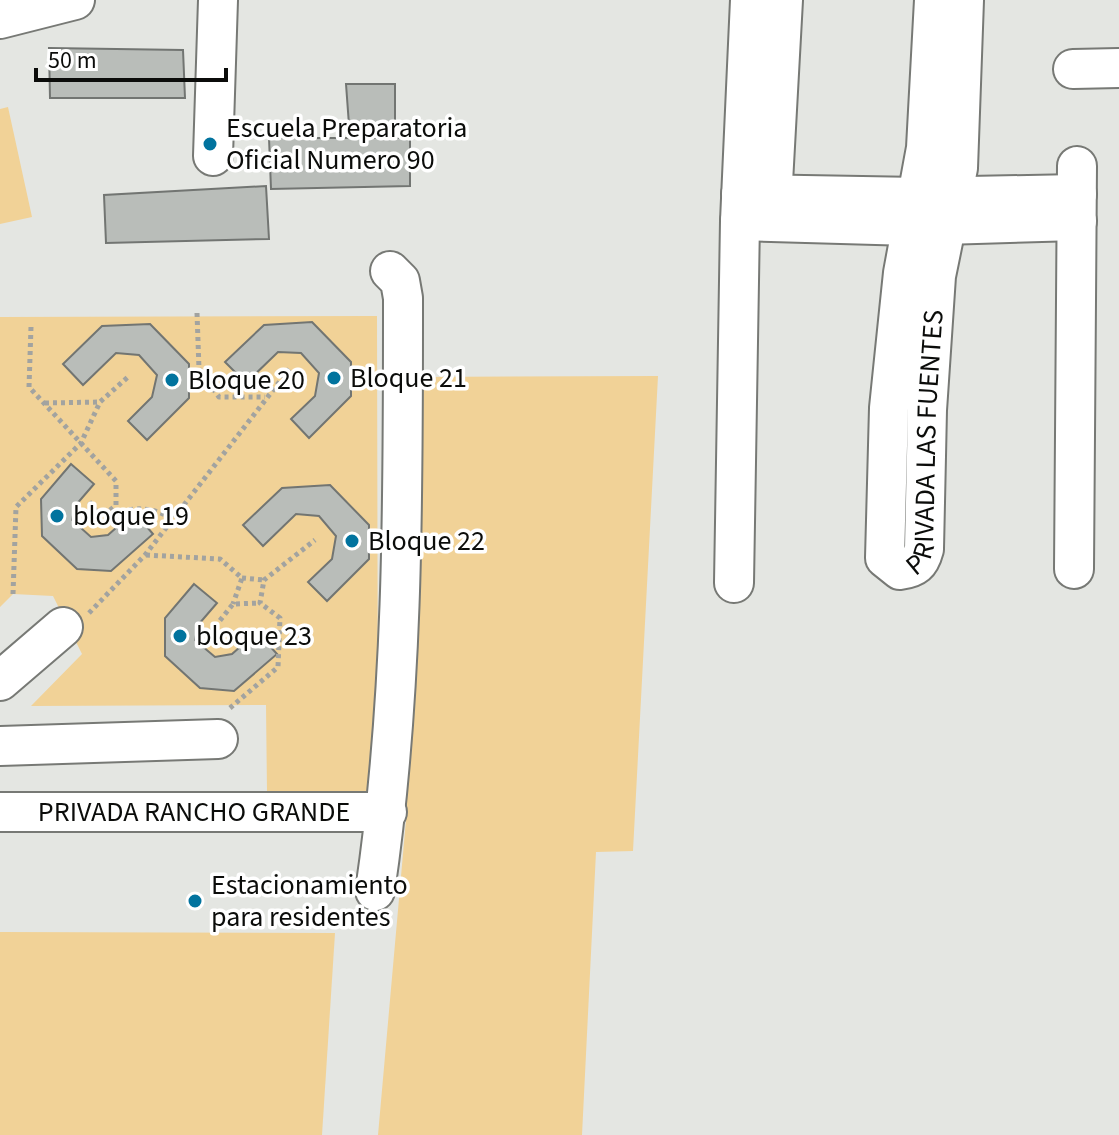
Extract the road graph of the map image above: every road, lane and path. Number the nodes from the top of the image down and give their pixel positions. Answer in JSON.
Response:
{"nodes":[{"id":1,"x":75,"y":0,"type":"edge"},
{"id":2,"x":218,"y":0,"type":"edge"},
{"id":3,"x":750,"y":0,"type":"edge"},
{"id":4,"x":783,"y":0,"type":"edge"},
{"id":5,"x":934,"y":0,"type":"edge"},
{"id":6,"x":964,"y":0,"type":"edge"},
{"id":7,"x":0,"y":19,"type":"edge"},
{"id":8,"x":1119,"y":68,"type":"edge"},
{"id":9,"x":1073,"y":69,"type":"dead end"},
{"id":10,"x":213,"y":156,"type":"dead end"},
{"id":11,"x":756,"y":208,"type":"junction"},
{"id":12,"x":931,"y":211,"type":"junction"},
{"id":13,"x":390,"y":271,"type":"dead end"},
{"id":14,"x":197,"y":313,"type":"dead end"},
{"id":15,"x":31,"y":327,"type":"dead end"},
{"id":16,"x":291,"y":367,"type":"dead end"},
{"id":17,"x":129,"y":376,"type":"dead end"},
{"id":18,"x":265,"y":397,"type":"junction"},
{"id":19,"x":100,"y":402,"type":"junction"},
{"id":20,"x":44,"y":403,"type":"junction"},
{"id":21,"x":889,"y":408,"type":"junction"},
{"id":22,"x":927,"y":410,"type":"junction"},
{"id":23,"x":81,"y":443,"type":"junction"},
{"id":24,"x":88,"y":500,"type":"dead end"},
{"id":25,"x":101,"y":518,"type":"junction"},
{"id":26,"x":172,"y":519,"type":"junction"},
{"id":27,"x":315,"y":540,"type":"dead end"},
{"id":28,"x":1074,"y":569,"type":"dead end"},
{"id":29,"x":242,"y":578,"type":"junction"},
{"id":30,"x":264,"y":580,"type":"junction"},
{"id":31,"x":734,"y":583,"type":"dead end"},
{"id":32,"x":13,"y":594,"type":"dead end"},
{"id":33,"x":260,"y":603,"type":"junction"},
{"id":34,"x":233,"y":604,"type":"junction"},
{"id":35,"x":63,"y":627,"type":"dead end"},
{"id":36,"x":210,"y":633,"type":"dead end"},
{"id":37,"x":0,"y":681,"type":"edge"},
{"id":38,"x":224,"y":723,"type":"joint"},
{"id":39,"x":0,"y":746,"type":"edge"},
{"id":40,"x":0,"y":812,"type":"edge"},
{"id":41,"x":387,"y":812,"type":"junction"},
{"id":42,"x":375,"y":891,"type":"dead end"}],
"edges":[{"from":1,"to":7,"type":"street"},
{"from":2,"to":10,"type":"street"},
{"from":3,"to":11,"type":"street"},
{"from":4,"to":11,"type":"street"},
{"from":5,"to":12,"type":"street"},
{"from":6,"to":12,"type":"street"},
{"from":8,"to":9,"type":"street"},
{"from":11,"to":12,"type":"street"},
{"from":11,"to":31,"type":"street"},
{"from":12,"to":21,"type":"street","name":"PRIVADA LAS FUENTES"},
{"from":12,"to":22,"type":"street","name":"PRIVADA LAS FUENTES"},
{"from":12,"to":28,"type":"street"},
{"from":13,"to":41,"type":"street"},
{"from":14,"to":18,"type":"path"},
{"from":15,"to":20,"type":"path"},
{"from":16,"to":18,"type":"path"},
{"from":17,"to":19,"type":"path"},
{"from":18,"to":26,"type":"path"},
{"from":19,"to":20,"type":"path"},
{"from":19,"to":23,"type":"path"},
{"from":20,"to":23,"type":"path"},
{"from":21,"to":22,"type":"street"},
{"from":21,"to":22,"type":"street","name":"PRIVADA LAS FUENTES"},
{"from":23,"to":25,"type":"path"},
{"from":23,"to":32,"type":"path"},
{"from":24,"to":25,"type":"path"},
{"from":25,"to":26,"type":"path"},
{"from":26,"to":29,"type":"path"},
{"from":27,"to":30,"type":"path"},
{"from":29,"to":30,"type":"path"},
{"from":29,"to":34,"type":"path"},
{"from":30,"to":33,"type":"path"},
{"from":33,"to":34,"type":"path"},
{"from":33,"to":38,"type":"path"},
{"from":34,"to":36,"type":"path"},
{"from":35,"to":37,"type":"street"},
{"from":38,"to":39,"type":"street"},
{"from":40,"to":41,"type":"street","name":"PRIVADA RANCHO GRANDE"},
{"from":41,"to":42,"type":"street"}]}
